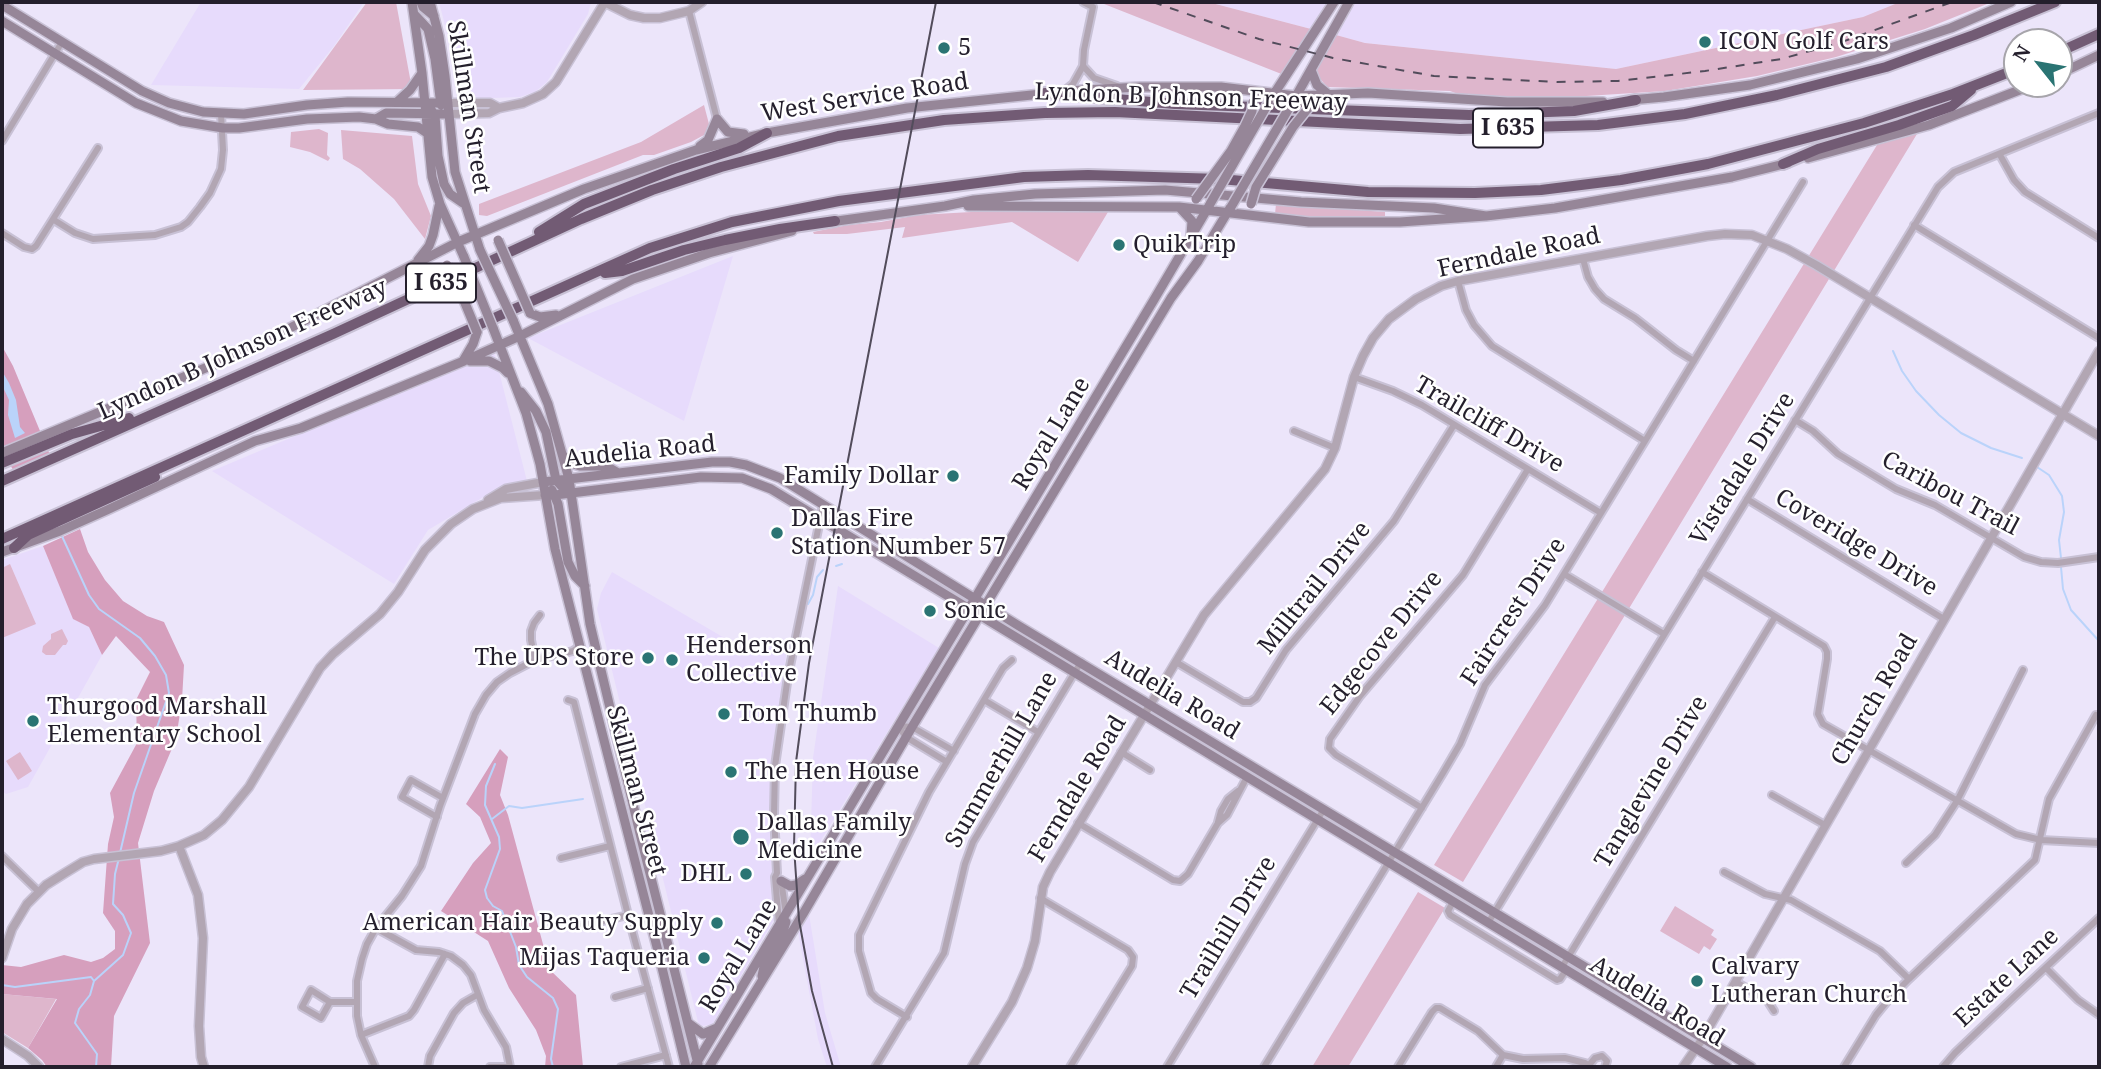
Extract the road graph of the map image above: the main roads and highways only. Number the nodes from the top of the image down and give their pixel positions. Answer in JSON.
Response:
{"nodes":[{"id":1,"x":412,"y":2,"type":"edge"},
{"id":2,"x":422,"y":2,"type":"edge"},
{"id":3,"x":430,"y":2,"type":"edge"},
{"id":4,"x":1334,"y":2,"type":"edge"},
{"id":5,"x":1349,"y":2,"type":"edge"},
{"id":6,"x":2011,"y":2,"type":"edge"},
{"id":7,"x":2055,"y":2,"type":"edge"},
{"id":8,"x":2,"y":5,"type":"edge"},
{"id":9,"x":414,"y":13,"type":"junction"},
{"id":10,"x":433,"y":16,"type":"junction"},
{"id":11,"x":2,"y":21,"type":"edge"},
{"id":12,"x":2099,"y":34,"type":"edge"},
{"id":13,"x":2073,"y":46,"type":"edge"},
{"id":14,"x":2099,"y":55,"type":"edge"},
{"id":15,"x":2073,"y":67,"type":"edge"},
{"id":16,"x":1311,"y":70,"type":"junction"},
{"id":17,"x":422,"y":73,"type":"junction"},
{"id":18,"x":2003,"y":75,"type":"edge"},
{"id":19,"x":1977,"y":86,"type":"junction"},
{"id":20,"x":1247,"y":90,"type":"junction"},
{"id":21,"x":142,"y":91,"type":"junction"},
{"id":22,"x":117,"y":92,"type":"junction"},
{"id":23,"x":1045,"y":93,"type":"junction"},
{"id":24,"x":1325,"y":95,"type":"junction"},
{"id":25,"x":2003,"y":96,"type":"edge"},
{"id":26,"x":1272,"y":97,"type":"junction"},
{"id":27,"x":1294,"y":99,"type":"junction"},
{"id":28,"x":1636,"y":100,"type":"junction"},
{"id":29,"x":397,"y":102,"type":"junction"},
{"id":30,"x":425,"y":102,"type":"junction"},
{"id":31,"x":330,"y":103,"type":"junction"},
{"id":32,"x":443,"y":103,"type":"junction"},
{"id":33,"x":430,"y":114,"type":"junction"},
{"id":34,"x":449,"y":114,"type":"junction"},
{"id":35,"x":334,"y":117,"type":"junction"},
{"id":36,"x":376,"y":119,"type":"junction"},
{"id":37,"x":427,"y":133,"type":"junction"},
{"id":38,"x":767,"y":133,"type":"junction"},
{"id":39,"x":696,"y":150,"type":"junction"},
{"id":40,"x":1783,"y":164,"type":"junction"},
{"id":41,"x":440,"y":204,"type":"junction"},
{"id":42,"x":464,"y":204,"type":"junction"},
{"id":43,"x":945,"y":206,"type":"junction"},
{"id":44,"x":1180,"y":207,"type":"junction"},
{"id":45,"x":1208,"y":207,"type":"junction"},
{"id":46,"x":1230,"y":210,"type":"junction"},
{"id":47,"x":1254,"y":216,"type":"junction"},
{"id":48,"x":1486,"y":216,"type":"junction"},
{"id":49,"x":512,"y":219,"type":"junction"},
{"id":50,"x":835,"y":221,"type":"junction"},
{"id":51,"x":475,"y":235,"type":"junction"},
{"id":52,"x":1191,"y":237,"type":"junction"},
{"id":53,"x":458,"y":242,"type":"junction"},
{"id":54,"x":501,"y":255,"type":"junction"},
{"id":55,"x":423,"y":259,"type":"junction"},
{"id":56,"x":414,"y":264,"type":"junction"},
{"id":57,"x":595,"y":274,"type":"junction"},
{"id":58,"x":1156,"y":298,"type":"junction"},
{"id":59,"x":1167,"y":305,"type":"junction"},
{"id":60,"x":563,"y":314,"type":"junction"},
{"id":61,"x":520,"y":336,"type":"junction"},
{"id":62,"x":499,"y":345,"type":"junction"},
{"id":63,"x":463,"y":362,"type":"junction"},
{"id":64,"x":511,"y":377,"type":"junction"},
{"id":65,"x":516,"y":386,"type":"junction"},
{"id":66,"x":162,"y":409,"type":"junction"},
{"id":67,"x":2,"y":453,"type":"edge"},
{"id":68,"x":564,"y":456,"type":"junction"},
{"id":69,"x":173,"y":462,"type":"junction"},
{"id":70,"x":2,"y":463,"type":"edge"},
{"id":71,"x":1052,"y":470,"type":"junction"},
{"id":72,"x":618,"y":473,"type":"junction"},
{"id":73,"x":1063,"y":477,"type":"junction"},
{"id":74,"x":569,"y":479,"type":"junction"},
{"id":75,"x":556,"y":480,"type":"junction"},
{"id":76,"x":2,"y":481,"type":"edge"},
{"id":77,"x":543,"y":482,"type":"junction"},
{"id":78,"x":572,"y":493,"type":"junction"},
{"id":79,"x":550,"y":495,"type":"junction"},
{"id":80,"x":1030,"y":508,"type":"junction"},
{"id":81,"x":1041,"y":513,"type":"junction"},
{"id":82,"x":869,"y":532,"type":"junction"},
{"id":83,"x":2,"y":539,"type":"edge"},
{"id":84,"x":860,"y":544,"type":"junction"},
{"id":85,"x":14,"y":548,"type":"junction"},
{"id":86,"x":2,"y":552,"type":"edge"},
{"id":87,"x":585,"y":586,"type":"junction"},
{"id":88,"x":976,"y":598,"type":"junction"},
{"id":89,"x":986,"y":604,"type":"junction"},
{"id":90,"x":969,"y":608,"type":"junction"},
{"id":91,"x":979,"y":615,"type":"junction"},
{"id":92,"x":815,"y":866,"type":"junction"},
{"id":93,"x":779,"y":877,"type":"road end"},
{"id":94,"x":786,"y":914,"type":"junction"},
{"id":95,"x":760,"y":984,"type":"junction"},
{"id":96,"x":688,"y":1023,"type":"junction"},
{"id":97,"x":718,"y":1027,"type":"junction"},
{"id":98,"x":696,"y":1066,"type":"edge"},
{"id":99,"x":686,"y":1067,"type":"edge"},
{"id":100,"x":709,"y":1067,"type":"edge"},
{"id":101,"x":1727,"y":1067,"type":"edge"},
{"id":102,"x":1751,"y":1067,"type":"edge"}],
"edges":[{"from":1,"to":9,"type":"main road","name":"Skillman Street"},
{"from":2,"to":10,"type":"main road"},
{"from":3,"to":10,"type":"main road","name":"Skillman Street"},
{"from":4,"to":26,"type":"main road","name":"Royal Lane"},
{"from":5,"to":16,"type":"main road","name":"Royal Lane"},
{"from":6,"to":28,"type":"main road","name":"West Service Road"},
{"from":7,"to":54,"type":"highway","name":"Lyndon B Johnson Freeway","number":"I 635"},
{"from":8,"to":21,"type":"main road"},
{"from":9,"to":17,"type":"main road","name":"Skillman Street"},
{"from":9,"to":32,"type":"main road"},
{"from":10,"to":32,"type":"main road","name":"Skillman Street"},
{"from":11,"to":22,"type":"main road"},
{"from":12,"to":13,"type":"highway"},
{"from":14,"to":15,"type":"main road"},
{"from":16,"to":24,"type":"main road"},
{"from":16,"to":27,"type":"main road","name":"Royal Lane"},
{"from":17,"to":29,"type":"main road"},
{"from":17,"to":30,"type":"main road","name":"Skillman Street"},
{"from":18,"to":19,"type":"highway","number":"I 635"},
{"from":19,"to":40,"type":"highway"},
{"from":19,"to":57,"type":"highway","number":"I 635"},
{"from":20,"to":23,"type":"main road","name":"West Service Road"},
{"from":20,"to":26,"type":"main road","name":"West Service Road"},
{"from":20,"to":44,"type":"main road","bridge":true},
{"from":21,"to":22,"type":"main road"},
{"from":21,"to":31,"type":"main road"},
{"from":22,"to":35,"type":"main road"},
{"from":23,"to":28,"type":"highway"},
{"from":23,"to":38,"type":"main road","name":"West Service Road"},
{"from":24,"to":27,"type":"main road","name":"West Service Road"},
{"from":24,"to":28,"type":"main road","name":"West Service Road"},
{"from":24,"to":47,"type":"main road","bridge":true},
{"from":25,"to":40,"type":"main road"},
{"from":26,"to":27,"type":"main road","name":"West Service Road"},
{"from":26,"to":45,"type":"main road","name":"Royal Lane","bridge":true},
{"from":27,"to":46,"type":"main road","name":"Royal Lane","bridge":true},
{"from":29,"to":30,"type":"main road"},
{"from":29,"to":31,"type":"main road"},
{"from":30,"to":32,"type":"main road"},
{"from":30,"to":33,"type":"main road","name":"Skillman Street"},
{"from":31,"to":35,"type":"main road"},
{"from":32,"to":34,"type":"main road","name":"Skillman Street"},
{"from":33,"to":34,"type":"main road"},
{"from":33,"to":36,"type":"main road"},
{"from":33,"to":37,"type":"main road","name":"Skillman Street"},
{"from":33,"to":42,"type":"main road"},
{"from":34,"to":42,"type":"main road","name":"Skillman Street"},
{"from":35,"to":36,"type":"main road"},
{"from":36,"to":37,"type":"main road"},
{"from":37,"to":41,"type":"main road","name":"Skillman Street"},
{"from":38,"to":39,"type":"main road","name":"West Service Road"},
{"from":38,"to":39,"type":"main road"},
{"from":38,"to":54,"type":"highway"},
{"from":39,"to":49,"type":"main road","name":"West Service Road"},
{"from":40,"to":48,"type":"main road"},
{"from":41,"to":53,"type":"main road","name":"Skillman Street"},
{"from":41,"to":56,"type":"main road"},
{"from":42,"to":51,"type":"main road","name":"Skillman Street"},
{"from":43,"to":44,"type":"main road"},
{"from":43,"to":48,"type":"main road"},
{"from":43,"to":50,"type":"main road"},
{"from":44,"to":45,"type":"main road"},
{"from":44,"to":52,"type":"main road"},
{"from":45,"to":46,"type":"main road"},
{"from":45,"to":52,"type":"main road","name":"Royal Lane"},
{"from":46,"to":47,"type":"main road"},
{"from":46,"to":59,"type":"main road","name":"Royal Lane"},
{"from":47,"to":48,"type":"main road"},
{"from":49,"to":51,"type":"main road","name":"West Service Road"},
{"from":49,"to":60,"type":"main road","bridge":true},
{"from":50,"to":57,"type":"highway"},
{"from":50,"to":60,"type":"main road"},
{"from":51,"to":53,"type":"main road","name":"West Service Road"},
{"from":51,"to":61,"type":"main road","name":"Skillman Street","bridge":true},
{"from":52,"to":58,"type":"main road","name":"Royal Lane"},
{"from":53,"to":55,"type":"main road","name":"West Service Road"},
{"from":53,"to":62,"type":"main road","name":"Skillman Street","bridge":true},
{"from":54,"to":66,"type":"highway","name":"Lyndon B Johnson Freeway","number":"I 635"},
{"from":55,"to":56,"type":"main road","name":"West Service Road"},
{"from":55,"to":63,"type":"main road","bridge":true},
{"from":56,"to":67,"type":"main road","name":"West Service Road"},
{"from":57,"to":69,"type":"highway","number":"I 635"},
{"from":58,"to":59,"type":"main road"},
{"from":58,"to":71,"type":"main road","name":"Royal Lane"},
{"from":59,"to":73,"type":"main road","name":"Royal Lane"},
{"from":60,"to":61,"type":"main road"},
{"from":61,"to":62,"type":"main road"},
{"from":61,"to":68,"type":"main road","name":"Skillman Street"},
{"from":62,"to":63,"type":"main road"},
{"from":62,"to":64,"type":"main road","name":"Skillman Street"},
{"from":63,"to":64,"type":"main road"},
{"from":63,"to":85,"type":"main road"},
{"from":64,"to":65,"type":"main road","name":"Skillman Street"},
{"from":65,"to":75,"type":"main road"},
{"from":65,"to":77,"type":"main road","name":"Skillman Street"},
{"from":66,"to":70,"type":"highway"},
{"from":66,"to":76,"type":"highway","name":"Lyndon B Johnson Freeway","number":"I 635"},
{"from":68,"to":72,"type":"main road"},
{"from":68,"to":74,"type":"main road","name":"Skillman Street"},
{"from":69,"to":83,"type":"highway"},
{"from":69,"to":85,"type":"highway"},
{"from":71,"to":73,"type":"main road"},
{"from":71,"to":80,"type":"main road","name":"Royal Lane"},
{"from":72,"to":74,"type":"main road","name":"Audelia Road"},
{"from":72,"to":82,"type":"main road","name":"Audelia Road"},
{"from":73,"to":81,"type":"main road","name":"Royal Lane"},
{"from":74,"to":75,"type":"main road","name":"Audelia Road"},
{"from":74,"to":78,"type":"main road","name":"Skillman Street"},
{"from":75,"to":77,"type":"main road","name":"Audelia Road"},
{"from":75,"to":78,"type":"main road"},
{"from":77,"to":79,"type":"main road"},
{"from":78,"to":79,"type":"main road","name":"Audelia Road"},
{"from":78,"to":84,"type":"main road","name":"Audelia Road"},
{"from":78,"to":87,"type":"main road","name":"Skillman Street"},
{"from":79,"to":87,"type":"main road"},
{"from":79,"to":99,"type":"main road","name":"Skillman Street"},
{"from":80,"to":81,"type":"main road"},
{"from":80,"to":88,"type":"main road","name":"Royal Lane"},
{"from":81,"to":89,"type":"main road","name":"Royal Lane"},
{"from":82,"to":84,"type":"main road"},
{"from":82,"to":88,"type":"main road","name":"Audelia Road"},
{"from":84,"to":90,"type":"main road","name":"Audelia Road"},
{"from":85,"to":86,"type":"main road"},
{"from":87,"to":96,"type":"main road","name":"Skillman Street"},
{"from":88,"to":89,"type":"main road","name":"Audelia Road"},
{"from":88,"to":90,"type":"main road","name":"Royal Lane"},
{"from":89,"to":91,"type":"main road","name":"Royal Lane"},
{"from":89,"to":102,"type":"main road","name":"Audelia Road"},
{"from":90,"to":91,"type":"main road","name":"Audelia Road"},
{"from":90,"to":92,"type":"main road","name":"Royal Lane"},
{"from":91,"to":95,"type":"main road","name":"Royal Lane"},
{"from":91,"to":101,"type":"main road","name":"Audelia Road"},
{"from":92,"to":93,"type":"main road"},
{"from":92,"to":94,"type":"main road","name":"Royal Lane"},
{"from":94,"to":95,"type":"main road"},
{"from":94,"to":97,"type":"main road","name":"Royal Lane"},
{"from":95,"to":100,"type":"main road","name":"Royal Lane"},
{"from":96,"to":97,"type":"main road"},
{"from":96,"to":98,"type":"main road","name":"Skillman Street"},
{"from":97,"to":98,"type":"main road","name":"Royal Lane"}]}
